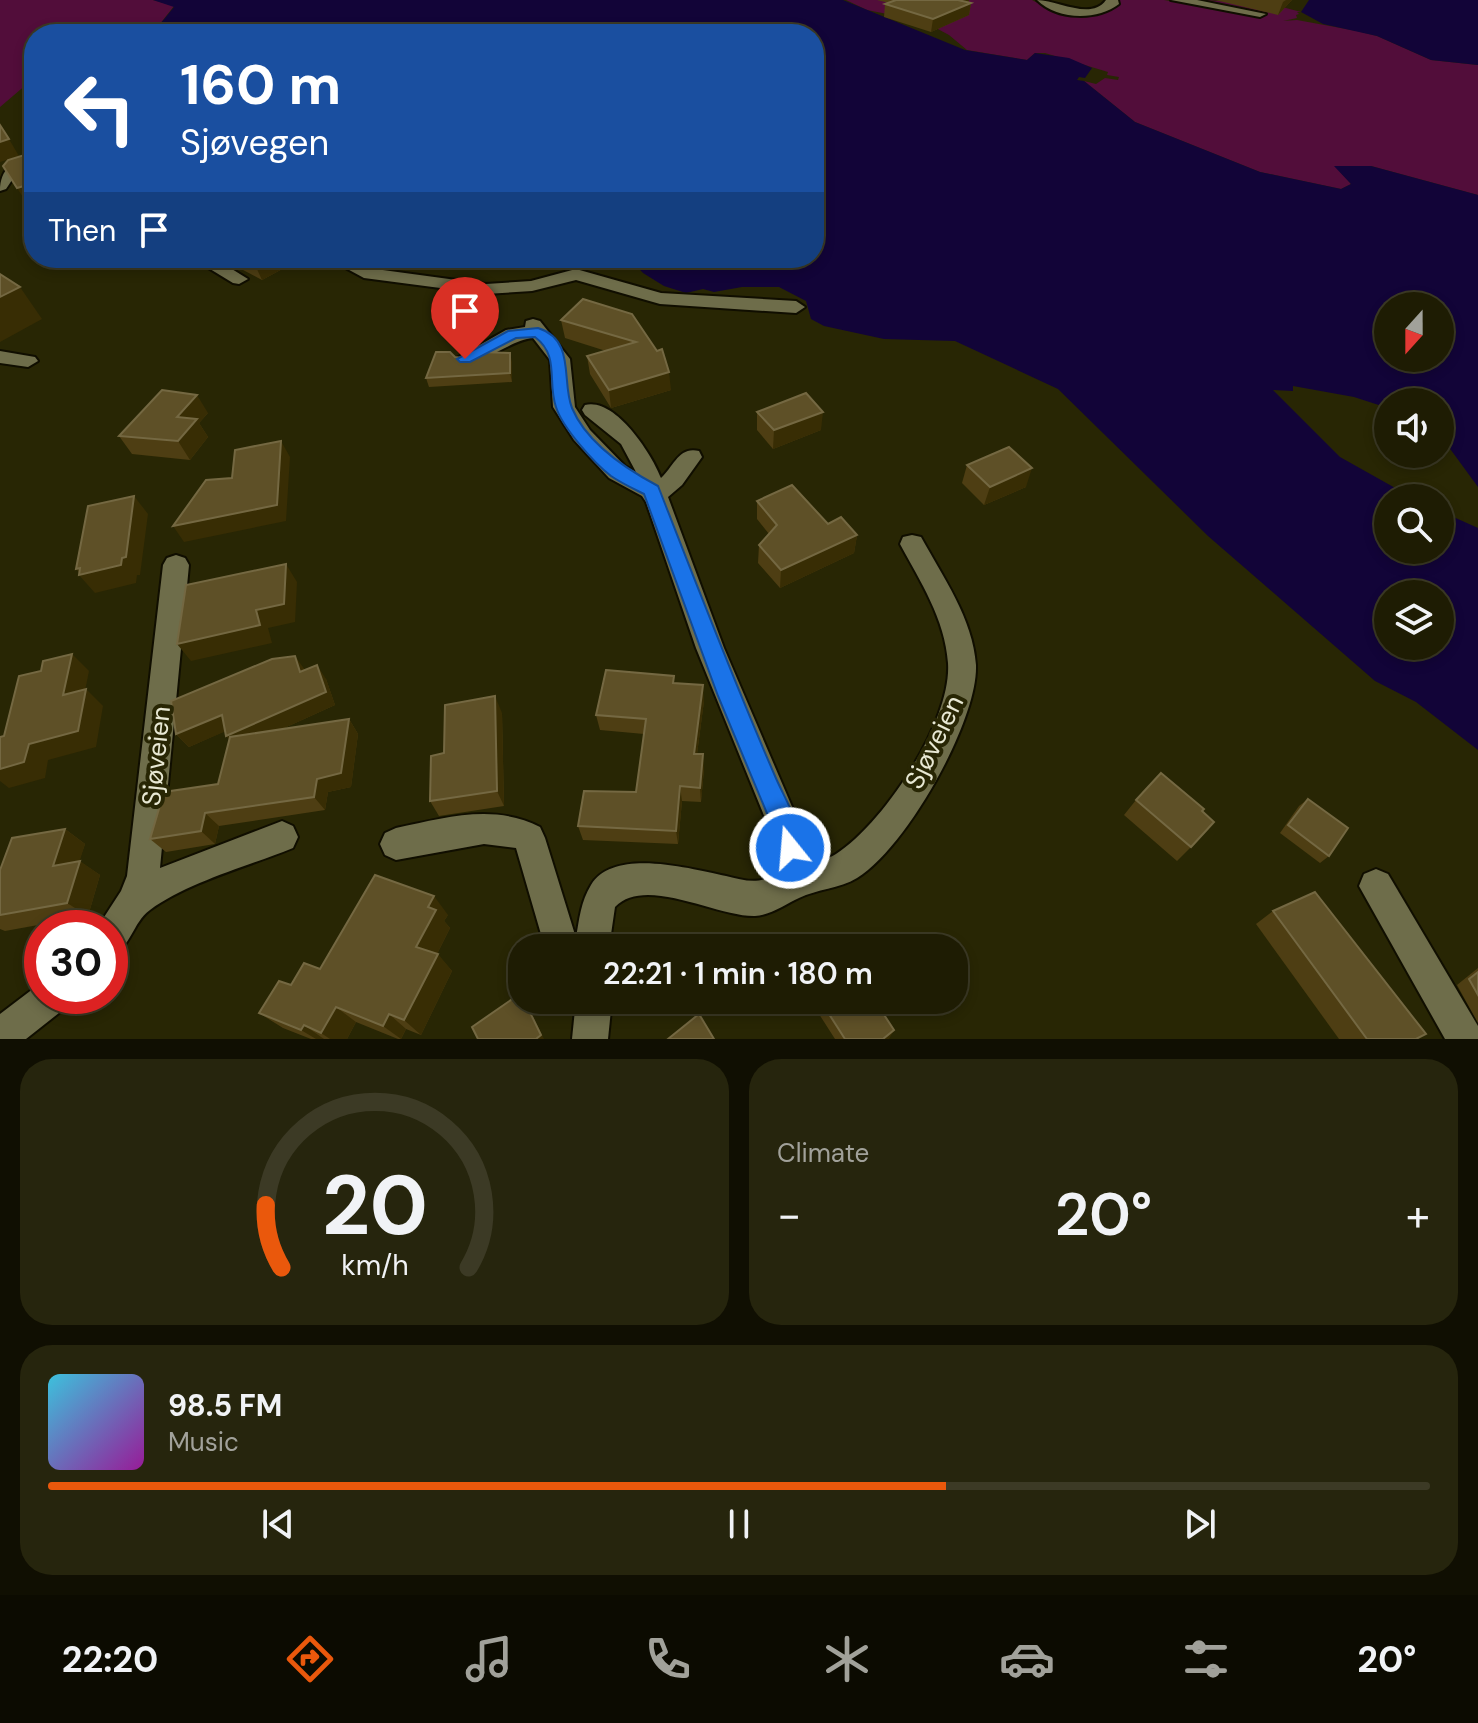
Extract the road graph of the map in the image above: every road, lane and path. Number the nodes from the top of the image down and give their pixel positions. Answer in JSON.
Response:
{"nodes":[{"id":1,"x":1043,"y":0,"type":"edge"},
{"id":2,"x":1112,"y":0,"type":"edge"},
{"id":3,"x":1177,"y":0,"type":"edge"},
{"id":4,"x":1260,"y":14,"type":"dead end"},
{"id":5,"x":24,"y":164,"type":"edge"},
{"id":6,"x":0,"y":186,"type":"edge"},
{"id":7,"x":219,"y":268,"type":"edge"},
{"id":8,"x":355,"y":268,"type":"edge"},
{"id":9,"x":239,"y":279,"type":"dead end"},
{"id":10,"x":796,"y":307,"type":"dead end"},
{"id":11,"x":0,"y":357,"type":"edge"},
{"id":12,"x":465,"y":359,"type":"edge"},
{"id":13,"x":28,"y":361,"type":"dead end"},
{"id":14,"x":593,"y":410,"type":"dead end"},
{"id":15,"x":638,"y":451,"type":"junction"},
{"id":16,"x":691,"y":457,"type":"dead end"},
{"id":17,"x":615,"y":470,"type":"junction"},
{"id":18,"x":653,"y":494,"type":"junction"},
{"id":19,"x":912,"y":544,"type":"dead end"},
{"id":20,"x":176,"y":565,"type":"dead end"},
{"id":21,"x":282,"y":837,"type":"dead end"},
{"id":22,"x":396,"y":844,"type":"dead end"},
{"id":23,"x":788,"y":883,"type":"junction"},
{"id":24,"x":1376,"y":886,"type":"dead end"},
{"id":25,"x":135,"y":900,"type":"junction"},
{"id":26,"x":128,"y":911,"type":"edge"},
{"id":27,"x":558,"y":934,"type":"edge"},
{"id":28,"x":593,"y":934,"type":"edge"},
{"id":29,"x":29,"y":1014,"type":"edge"},
{"id":30,"x":593,"y":1014,"type":"edge"},
{"id":31,"x":0,"y":1037,"type":"edge"},
{"id":32,"x":590,"y":1039,"type":"edge"},
{"id":33,"x":1465,"y":1039,"type":"edge"}],
"edges":[{"from":1,"to":2,"type":"street"},
{"from":3,"to":4,"type":"street"},
{"from":5,"to":6,"type":"street"},
{"from":7,"to":9,"type":"street"},
{"from":8,"to":10,"type":"street"},
{"from":11,"to":13,"type":"street"},
{"from":12,"to":17,"type":"street"},
{"from":14,"to":15,"type":"street"},
{"from":15,"to":17,"type":"street"},
{"from":15,"to":18,"type":"street"},
{"from":16,"to":18,"type":"street"},
{"from":17,"to":18,"type":"street"},
{"from":18,"to":23,"type":"street"},
{"from":19,"to":23,"type":"street","name":"Sjøveien"},
{"from":20,"to":25,"type":"street","name":"Sjøveien"},
{"from":21,"to":25,"type":"street"},
{"from":22,"to":27,"type":"street"},
{"from":23,"to":28,"type":"street","name":"Sjøveien"},
{"from":24,"to":33,"type":"street"},
{"from":25,"to":26,"type":"street","name":"Sjøveien"},
{"from":29,"to":31,"type":"street"},
{"from":30,"to":32,"type":"street"}]}
